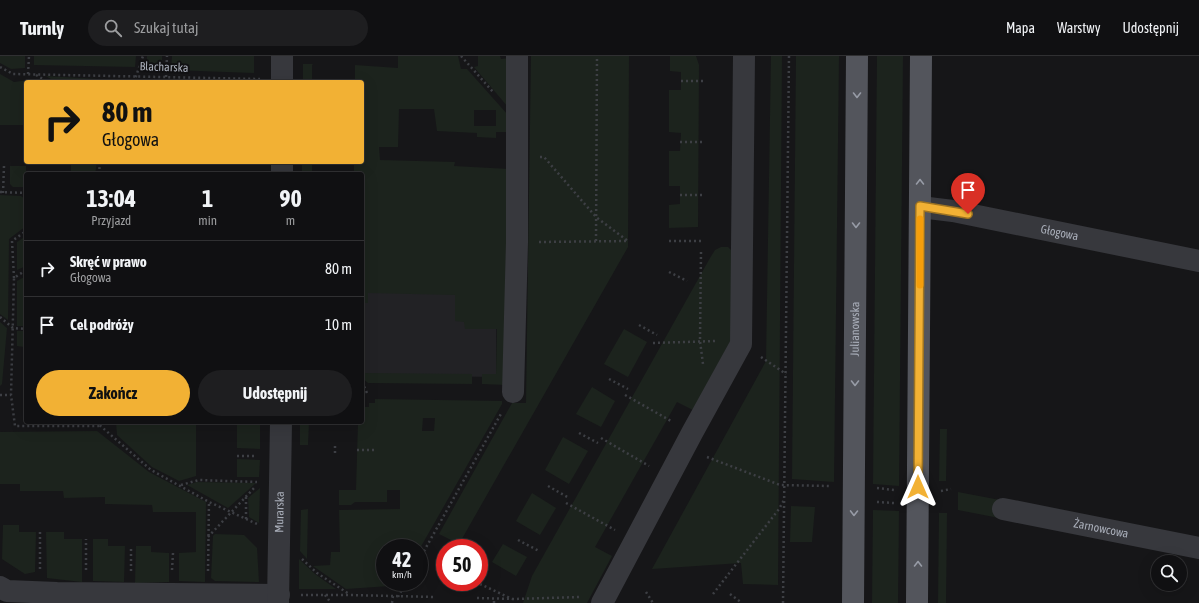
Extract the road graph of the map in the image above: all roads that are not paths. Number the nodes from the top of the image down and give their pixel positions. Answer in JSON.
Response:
{"nodes":[{"id":1,"x":282,"y":56,"type":"edge"},
{"id":2,"x":516,"y":56,"type":"edge"},
{"id":3,"x":744,"y":56,"type":"edge"},
{"id":4,"x":857,"y":56,"type":"edge"},
{"id":5,"x":921,"y":56,"type":"edge"},
{"id":6,"x":282,"y":80,"type":"edge"},
{"id":7,"x":920,"y":206,"type":"junction"},
{"id":8,"x":1199,"y":261,"type":"edge"},
{"id":9,"x":513,"y":392,"type":"road end"},
{"id":10,"x":281,"y":424,"type":"edge"},
{"id":11,"x":1003,"y":509,"type":"dead end"},
{"id":12,"x":1199,"y":548,"type":"edge"},
{"id":13,"x":0,"y":587,"type":"edge"},
{"id":14,"x":284,"y":597,"type":"edge"},
{"id":15,"x":603,"y":599,"type":"edge"},
{"id":16,"x":853,"y":603,"type":"edge"},
{"id":17,"x":917,"y":603,"type":"edge"}],
"edges":[{"from":1,"to":6,"type":"street"},
{"from":2,"to":9,"type":"street"},
{"from":3,"to":15,"type":"street"},
{"from":4,"to":16,"type":"main road","name":"Julianowska","one_way":true},
{"from":7,"to":5,"type":"main road","one_way":true},
{"from":7,"to":8,"type":"street","name":"Głogowa"},
{"from":17,"to":7,"type":"main road","one_way":true},
{"from":10,"to":14,"type":"street","name":"Murarska"},
{"from":11,"to":12,"type":"street","name":"Żarnowcowa"},
{"from":13,"to":14,"type":"street"}]}
